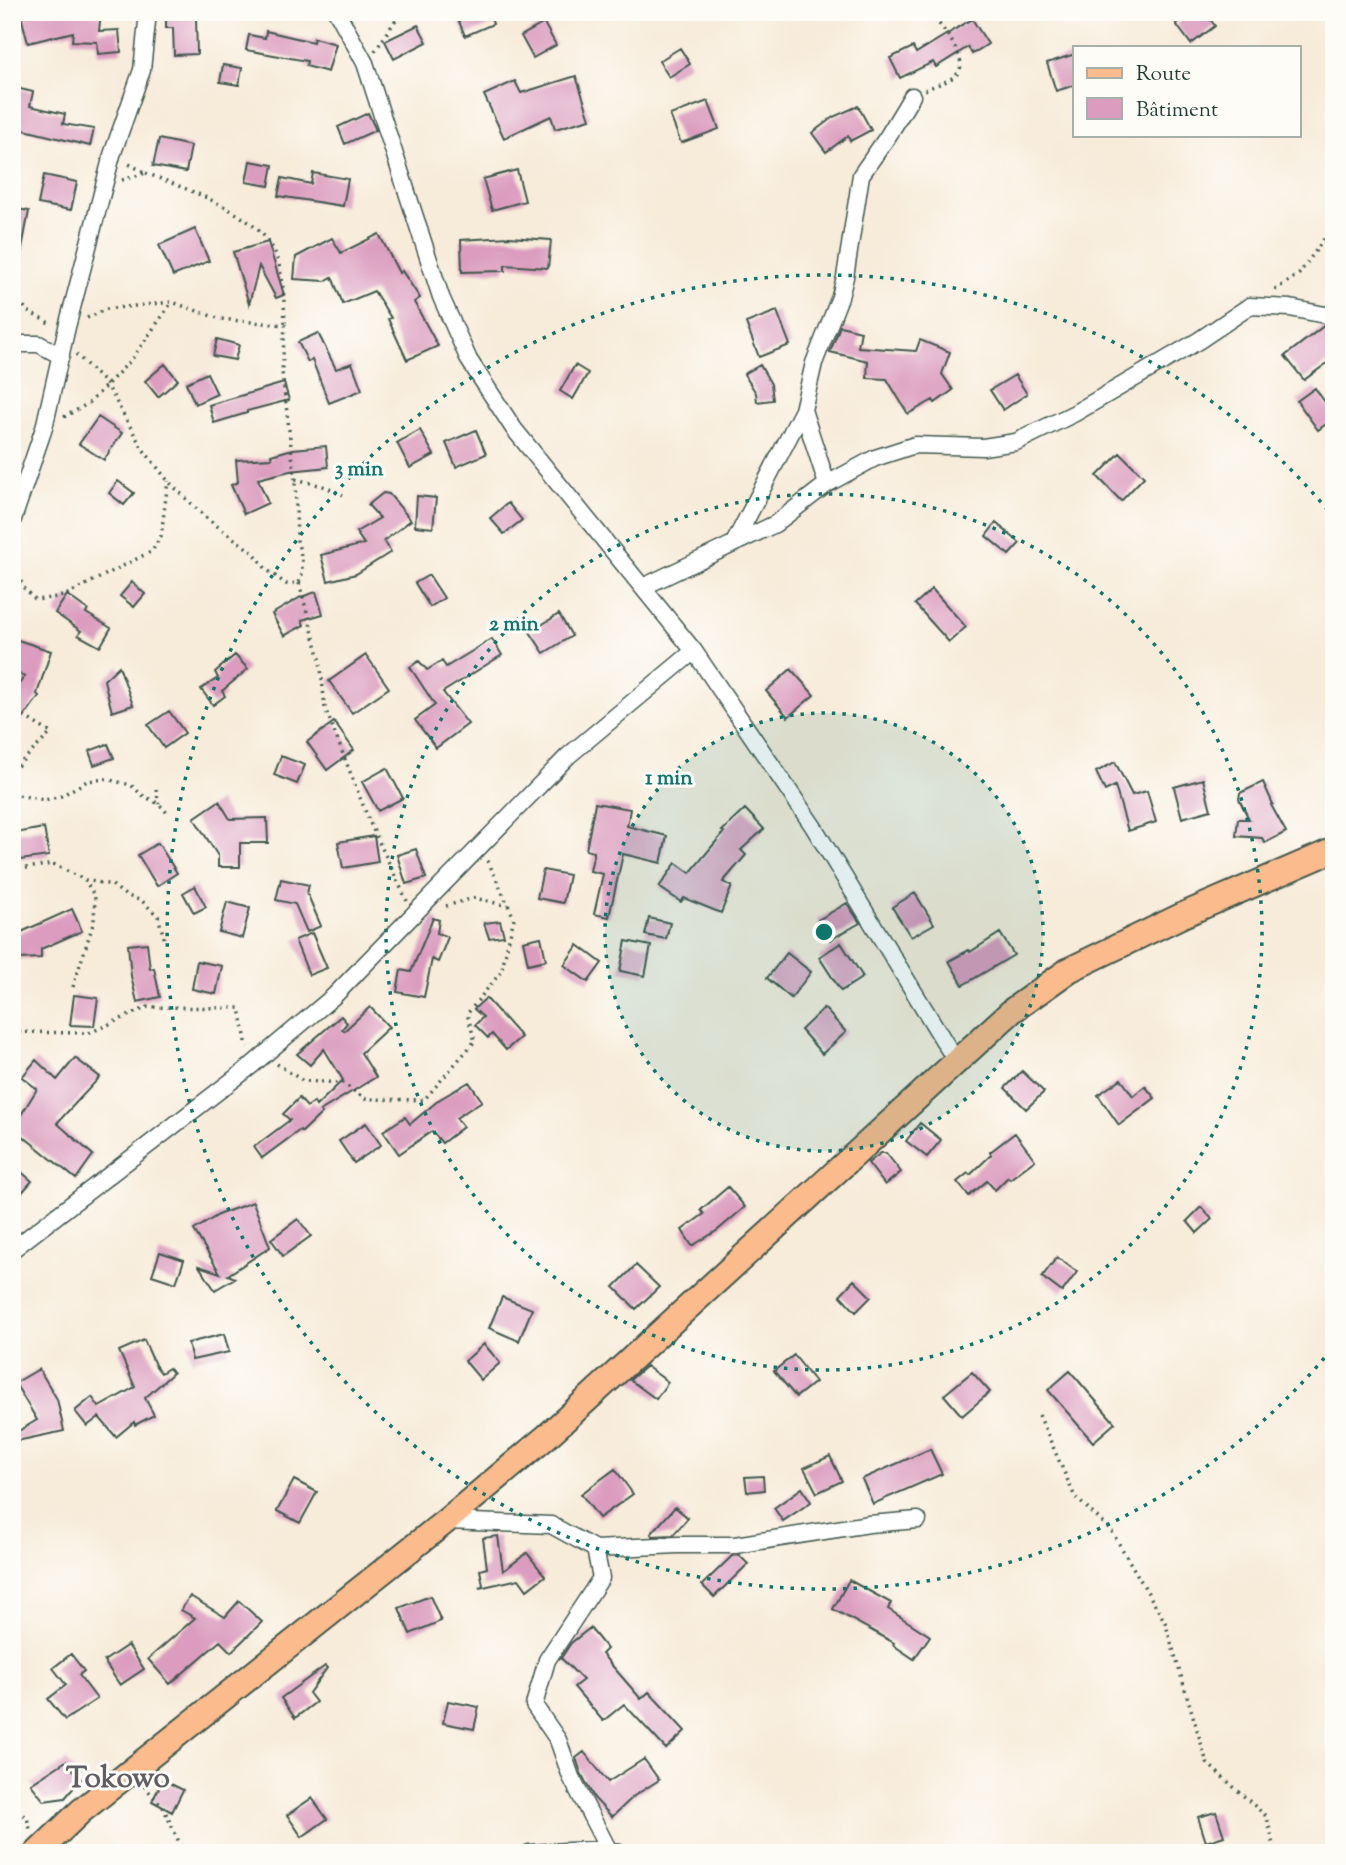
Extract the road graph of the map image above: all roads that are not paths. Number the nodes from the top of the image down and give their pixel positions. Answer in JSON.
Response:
{"nodes":[{"id":1,"x":148,"y":12,"type":"edge"},
{"id":2,"x":337,"y":12,"type":"edge"},
{"id":3,"x":912,"y":96,"type":"road end"},
{"id":4,"x":1334,"y":313,"type":"edge"},
{"id":5,"x":64,"y":341,"type":"junction"},
{"id":6,"x":12,"y":344,"type":"edge"},
{"id":7,"x":803,"y":410,"type":"junction"},
{"id":8,"x":827,"y":484,"type":"junction"},
{"id":9,"x":12,"y":522,"type":"edge"},
{"id":10,"x":734,"y":543,"type":"junction"},
{"id":11,"x":643,"y":587,"type":"junction"},
{"id":12,"x":694,"y":651,"type":"junction"},
{"id":13,"x":1334,"y":850,"type":"edge"},
{"id":14,"x":956,"y":1061,"type":"junction"},
{"id":15,"x":12,"y":1250,"type":"edge"},
{"id":16,"x":918,"y":1520,"type":"dead end"},
{"id":17,"x":446,"y":1521,"type":"junction"},
{"id":18,"x":596,"y":1549,"type":"junction"},
{"id":19,"x":35,"y":1847,"type":"edge"},
{"id":20,"x":614,"y":1851,"type":"edge"},
{"id":21,"x":529,"y":1853,"type":"edge"}],
"edges":[{"from":1,"to":5,"type":"street"},
{"from":2,"to":11,"type":"street"},
{"from":3,"to":7,"type":"street"},
{"from":4,"to":8,"type":"street"},
{"from":5,"to":6,"type":"street"},
{"from":5,"to":9,"type":"street"},
{"from":7,"to":8,"type":"street"},
{"from":7,"to":10,"type":"street"},
{"from":8,"to":10,"type":"street"},
{"from":10,"to":11,"type":"street"},
{"from":11,"to":12,"type":"street"},
{"from":12,"to":14,"type":"street"},
{"from":12,"to":15,"type":"street"},
{"from":13,"to":14,"type":"main road"},
{"from":14,"to":17,"type":"main road"},
{"from":16,"to":18,"type":"street"},
{"from":17,"to":18,"type":"street"},
{"from":17,"to":19,"type":"main road"},
{"from":18,"to":20,"type":"street"},
{"from":20,"to":21,"type":"street"}]}
